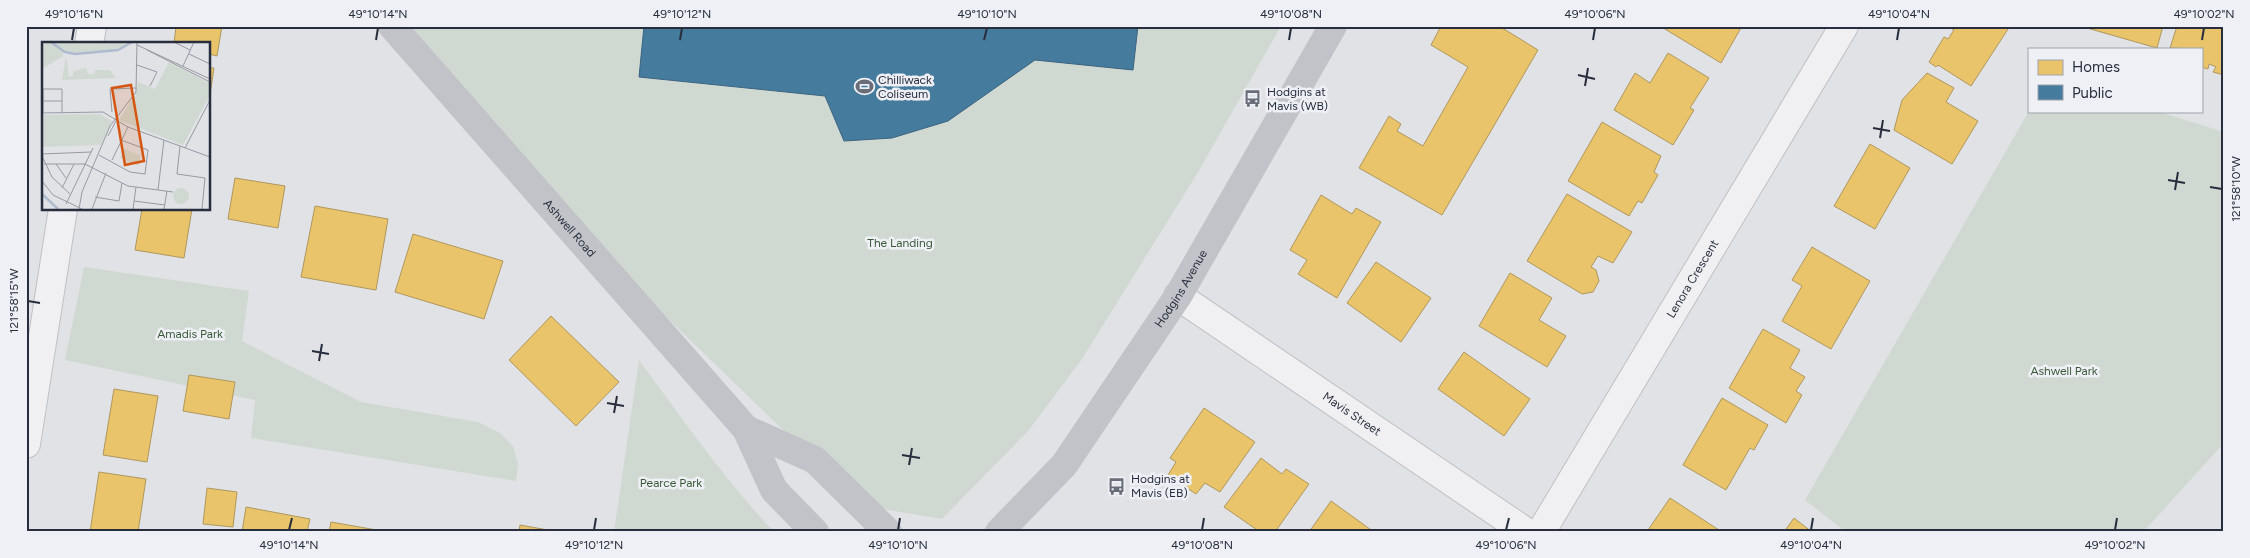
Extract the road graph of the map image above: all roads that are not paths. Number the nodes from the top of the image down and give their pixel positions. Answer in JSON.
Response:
{"nodes":[{"id":1,"x":92,"y":26,"type":"edge"},
{"id":2,"x":392,"y":26,"type":"edge"},
{"id":3,"x":1333,"y":26,"type":"edge"},
{"id":4,"x":1844,"y":26,"type":"edge"},
{"id":5,"x":89,"y":42,"type":"edge"},
{"id":6,"x":63,"y":210,"type":"edge"},
{"id":7,"x":1178,"y":296,"type":"junction"},
{"id":8,"x":746,"y":429,"type":"junction"},
{"id":9,"x":26,"y":444,"type":"edge"},
{"id":10,"x":814,"y":532,"type":"edge"},
{"id":11,"x":888,"y":532,"type":"edge"},
{"id":12,"x":999,"y":532,"type":"edge"},
{"id":13,"x":1526,"y":532,"type":"edge"},
{"id":14,"x":1541,"y":532,"type":"edge"}],
"edges":[{"from":1,"to":5,"type":"street"},
{"from":2,"to":8,"type":"street","name":"Ashwell Road"},
{"from":3,"to":7,"type":"street","name":"Hodgins Avenue"},
{"from":4,"to":14,"type":"street","name":"Lenora Crescent"},
{"from":6,"to":9,"type":"street"},
{"from":7,"to":12,"type":"street","name":"Hodgins Avenue"},
{"from":7,"to":13,"type":"street","name":"Mavis Street"},
{"from":8,"to":10,"type":"street","name":"Ashwell Road"},
{"from":8,"to":11,"type":"street","name":"Ashwell Road"}]}
